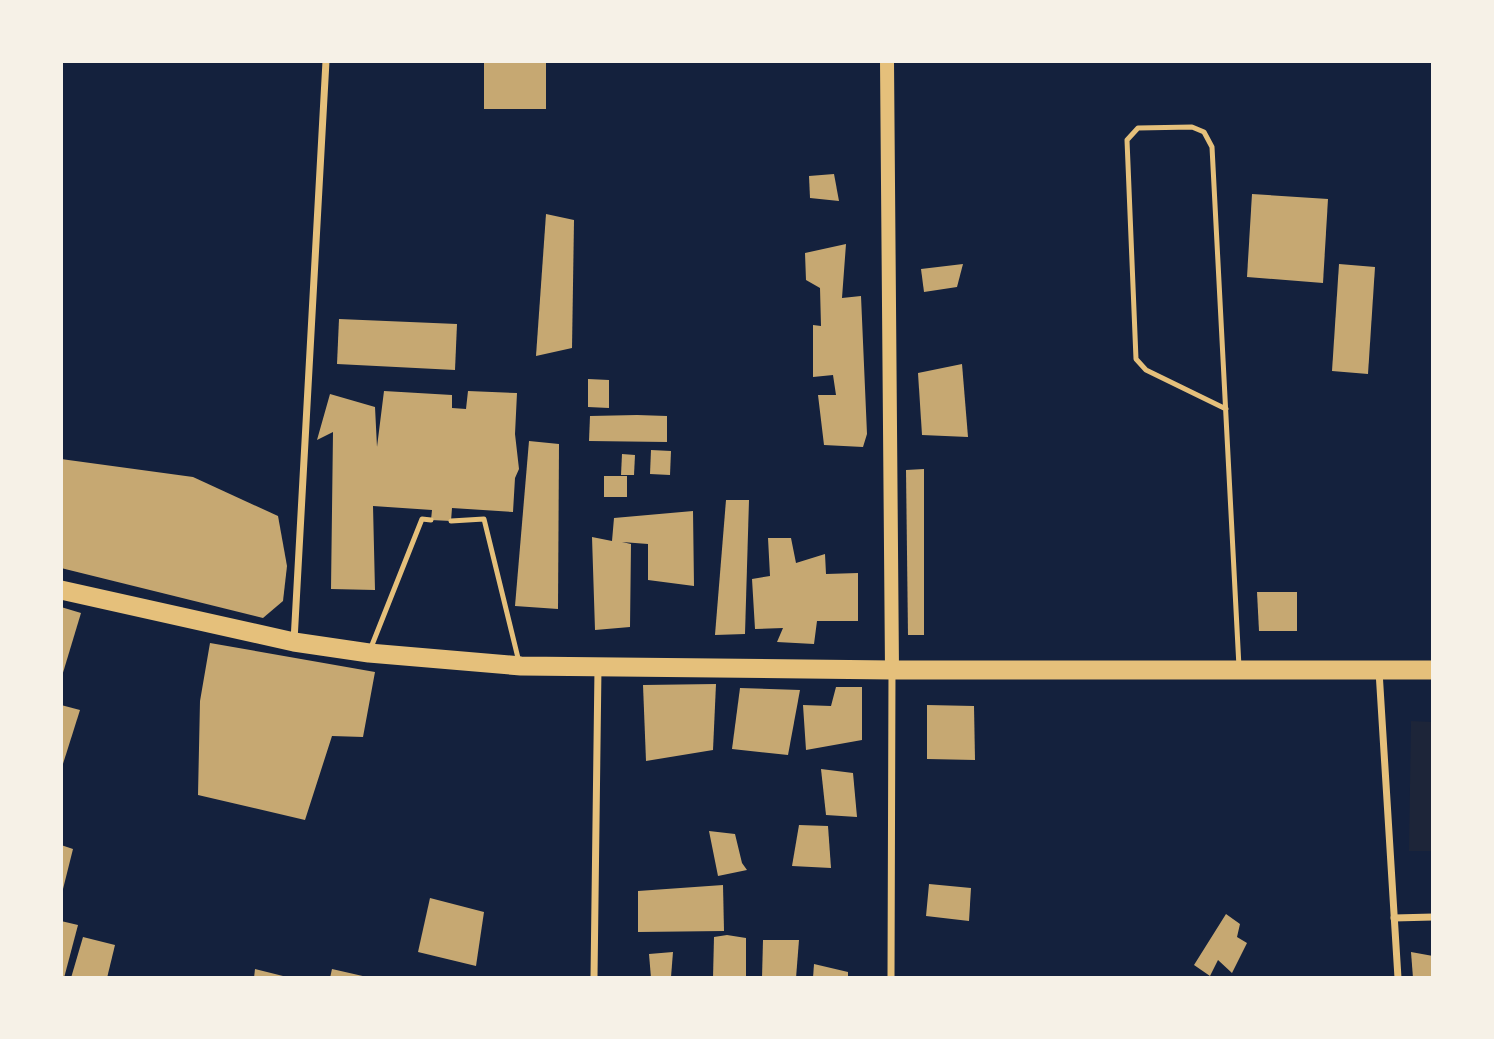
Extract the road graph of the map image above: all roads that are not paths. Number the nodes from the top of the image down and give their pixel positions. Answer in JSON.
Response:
{"nodes":[{"id":1,"x":326,"y":61,"type":"edge"},
{"id":2,"x":887,"y":61,"type":"edge"},
{"id":3,"x":1226,"y":409,"type":"junction"},
{"id":4,"x":431,"y":520,"type":"dead end"},
{"id":5,"x":451,"y":521,"type":"dead end"},
{"id":6,"x":61,"y":590,"type":"edge"},
{"id":7,"x":294,"y":642,"type":"junction"},
{"id":8,"x":369,"y":653,"type":"junction"},
{"id":9,"x":520,"y":666,"type":"junction"},
{"id":10,"x":598,"y":667,"type":"junction"},
{"id":11,"x":892,"y":670,"type":"junction"},
{"id":12,"x":1239,"y":670,"type":"junction"},
{"id":13,"x":1379,"y":670,"type":"junction"},
{"id":14,"x":1433,"y":670,"type":"edge"},
{"id":15,"x":1433,"y":917,"type":"edge"},
{"id":16,"x":1394,"y":918,"type":"junction"},
{"id":17,"x":594,"y":978,"type":"edge"},
{"id":18,"x":891,"y":978,"type":"edge"},
{"id":19,"x":1398,"y":978,"type":"edge"}],
"edges":[{"from":1,"to":7,"type":"street"},
{"from":2,"to":11,"type":"main road"},
{"from":3,"to":3,"type":"lane"},
{"from":3,"to":12,"type":"lane"},
{"from":4,"to":8,"type":"lane"},
{"from":5,"to":9,"type":"lane"},
{"from":6,"to":7,"type":"highway"},
{"from":7,"to":8,"type":"highway"},
{"from":8,"to":9,"type":"highway"},
{"from":9,"to":10,"type":"highway"},
{"from":10,"to":11,"type":"highway"},
{"from":10,"to":17,"type":"street"},
{"from":11,"to":12,"type":"highway"},
{"from":11,"to":18,"type":"street"},
{"from":12,"to":13,"type":"highway"},
{"from":13,"to":14,"type":"highway"},
{"from":13,"to":16,"type":"street"},
{"from":15,"to":16,"type":"street"},
{"from":16,"to":19,"type":"street"}]}
